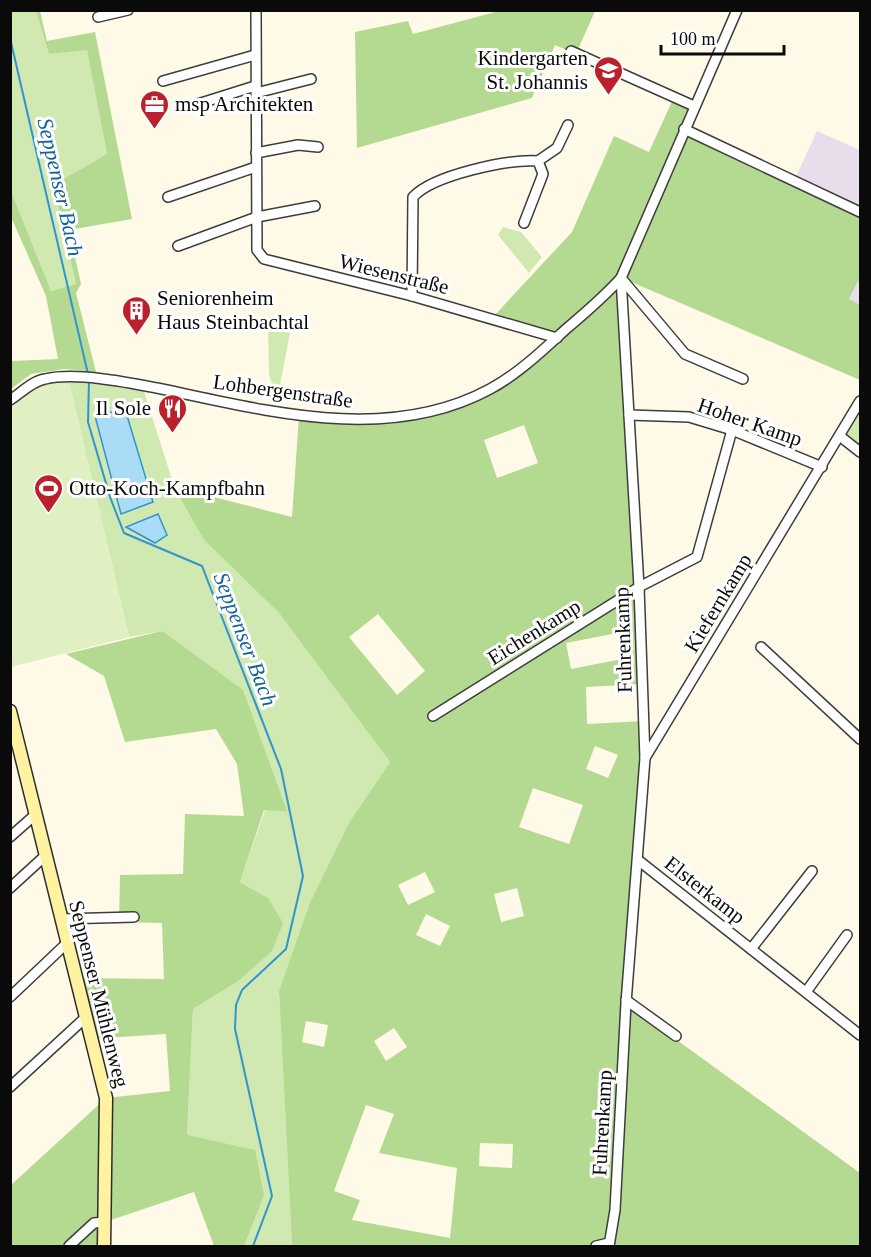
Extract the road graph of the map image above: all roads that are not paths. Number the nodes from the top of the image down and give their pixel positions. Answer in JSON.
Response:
{"nodes":[{"id":1,"x":128,"y":10,"type":"edge"},
{"id":2,"x":256,"y":10,"type":"edge"},
{"id":3,"x":737,"y":10,"type":"edge"},
{"id":4,"x":98,"y":17,"type":"dead end"},
{"id":5,"x":571,"y":51,"type":"dead end"},
{"id":6,"x":255,"y":55,"type":"junction"},
{"id":7,"x":311,"y":79,"type":"dead end"},
{"id":8,"x":163,"y":81,"type":"dead end"},
{"id":9,"x":256,"y":89,"type":"junction"},
{"id":10,"x":694,"y":106,"type":"junction"},
{"id":11,"x":185,"y":108,"type":"dead end"},
{"id":12,"x":568,"y":124,"type":"dead end"},
{"id":13,"x":684,"y":129,"type":"junction"},
{"id":14,"x":318,"y":147,"type":"dead end"},
{"id":15,"x":256,"y":153,"type":"junction"},
{"id":16,"x":538,"y":161,"type":"junction"},
{"id":17,"x":256,"y":167,"type":"junction"},
{"id":18,"x":168,"y":197,"type":"dead end"},
{"id":19,"x":315,"y":206,"type":"dead end"},
{"id":20,"x":861,"y":212,"type":"edge"},
{"id":21,"x":257,"y":217,"type":"junction"},
{"id":22,"x":524,"y":224,"type":"dead end"},
{"id":23,"x":178,"y":246,"type":"dead end"},
{"id":24,"x":621,"y":278,"type":"junction"},
{"id":25,"x":412,"y":296,"type":"junction"},
{"id":26,"x":557,"y":338,"type":"junction"},
{"id":27,"x":743,"y":379,"type":"dead end"},
{"id":28,"x":10,"y":400,"type":"edge"},
{"id":29,"x":861,"y":401,"type":"edge"},
{"id":30,"x":629,"y":415,"type":"junction"},
{"id":31,"x":732,"y":430,"type":"junction"},
{"id":32,"x":841,"y":437,"type":"junction"},
{"id":33,"x":861,"y":452,"type":"edge"},
{"id":34,"x":822,"y":467,"type":"junction"},
{"id":35,"x":639,"y":587,"type":"junction"},
{"id":36,"x":761,"y":647,"type":"dead end"},
{"id":37,"x":10,"y":711,"type":"edge"},
{"id":38,"x":433,"y":716,"type":"dead end"},
{"id":39,"x":861,"y":739,"type":"edge"},
{"id":40,"x":645,"y":758,"type":"junction"},
{"id":41,"x":36,"y":814,"type":"junction"},
{"id":42,"x":10,"y":837,"type":"edge"},
{"id":43,"x":46,"y":855,"type":"junction"},
{"id":44,"x":638,"y":860,"type":"junction"},
{"id":45,"x":812,"y":871,"type":"dead end"},
{"id":46,"x":10,"y":888,"type":"edge"},
{"id":47,"x":134,"y":917,"type":"dead end"},
{"id":48,"x":61,"y":919,"type":"junction"},
{"id":49,"x":847,"y":935,"type":"dead end"},
{"id":50,"x":67,"y":943,"type":"junction"},
{"id":51,"x":751,"y":949,"type":"junction"},
{"id":52,"x":806,"y":992,"type":"junction"},
{"id":53,"x":10,"y":997,"type":"edge"},
{"id":54,"x":626,"y":1000,"type":"junction"},
{"id":55,"x":85,"y":1018,"type":"junction"},
{"id":56,"x":861,"y":1035,"type":"edge"},
{"id":57,"x":676,"y":1036,"type":"dead end"},
{"id":58,"x":10,"y":1087,"type":"edge"},
{"id":59,"x":105,"y":1222,"type":"junction"},
{"id":60,"x":609,"y":1245,"type":"edge"},
{"id":61,"x":69,"y":1246,"type":"edge"},
{"id":62,"x":104,"y":1246,"type":"edge"},
{"id":63,"x":596,"y":1246,"type":"edge"}],
"edges":[{"from":1,"to":4,"type":"street"},
{"from":2,"to":6,"type":"street","name":"Wiesenstraße"},
{"from":3,"to":10,"type":"street","name":"Lohbergenstraße"},
{"from":5,"to":10,"type":"street"},
{"from":6,"to":8,"type":"street"},
{"from":6,"to":9,"type":"street","name":"Wiesenstraße"},
{"from":7,"to":9,"type":"street"},
{"from":9,"to":11,"type":"street"},
{"from":9,"to":15,"type":"street","name":"Wiesenstraße"},
{"from":10,"to":13,"type":"street","name":"Lohbergenstraße"},
{"from":12,"to":16,"type":"street"},
{"from":13,"to":20,"type":"street"},
{"from":13,"to":24,"type":"street","name":"Lohbergenstraße"},
{"from":14,"to":15,"type":"street"},
{"from":15,"to":17,"type":"street","name":"Wiesenstraße"},
{"from":16,"to":22,"type":"street"},
{"from":16,"to":25,"type":"street"},
{"from":17,"to":18,"type":"street"},
{"from":17,"to":21,"type":"street","name":"Wiesenstraße"},
{"from":19,"to":21,"type":"street"},
{"from":21,"to":23,"type":"street"},
{"from":21,"to":25,"type":"street","name":"Wiesenstraße"},
{"from":24,"to":26,"type":"street","name":"Lohbergenstraße"},
{"from":24,"to":27,"type":"street"},
{"from":24,"to":30,"type":"street","name":"Fuhrenkamp"},
{"from":25,"to":26,"type":"street","name":"Wiesenstraße"},
{"from":26,"to":28,"type":"street","name":"Lohbergenstraße"},
{"from":29,"to":32,"type":"street","name":"Kiefernkamp"},
{"from":30,"to":31,"type":"street","name":"Hoher Kamp"},
{"from":30,"to":35,"type":"street","name":"Fuhrenkamp"},
{"from":31,"to":34,"type":"street","name":"Hoher Kamp"},
{"from":31,"to":35,"type":"street","name":"Eichenkamp"},
{"from":32,"to":33,"type":"street"},
{"from":32,"to":34,"type":"street","name":"Kiefernkamp"},
{"from":34,"to":40,"type":"street","name":"Kiefernkamp"},
{"from":35,"to":38,"type":"street","name":"Eichenkamp"},
{"from":35,"to":40,"type":"street","name":"Fuhrenkamp"},
{"from":36,"to":39,"type":"street"},
{"from":37,"to":41,"type":"street","name":"Seppenser Mühlenweg"},
{"from":40,"to":44,"type":"street","name":"Fuhrenkamp"},
{"from":41,"to":42,"type":"street"},
{"from":41,"to":43,"type":"street","name":"Seppenser Mühlenweg"},
{"from":43,"to":46,"type":"street"},
{"from":43,"to":48,"type":"street","name":"Seppenser Mühlenweg"},
{"from":44,"to":51,"type":"street","name":"Elsterkamp"},
{"from":44,"to":54,"type":"street","name":"Fuhrenkamp"},
{"from":45,"to":51,"type":"street","name":"Elsterkamp"},
{"from":47,"to":48,"type":"street"},
{"from":48,"to":50,"type":"street","name":"Seppenser Mühlenweg"},
{"from":49,"to":52,"type":"street"},
{"from":50,"to":53,"type":"street"},
{"from":50,"to":55,"type":"street","name":"Seppenser Mühlenweg"},
{"from":51,"to":52,"type":"street","name":"Elsterkamp"},
{"from":52,"to":56,"type":"street","name":"Elsterkamp"},
{"from":54,"to":57,"type":"street"},
{"from":54,"to":60,"type":"street","name":"Fuhrenkamp"},
{"from":55,"to":58,"type":"street"},
{"from":55,"to":59,"type":"street","name":"Seppenser Mühlenweg"},
{"from":59,"to":61,"type":"street"},
{"from":59,"to":62,"type":"street","name":"Seppenser Mühlenweg"},
{"from":60,"to":63,"type":"street"}]}
